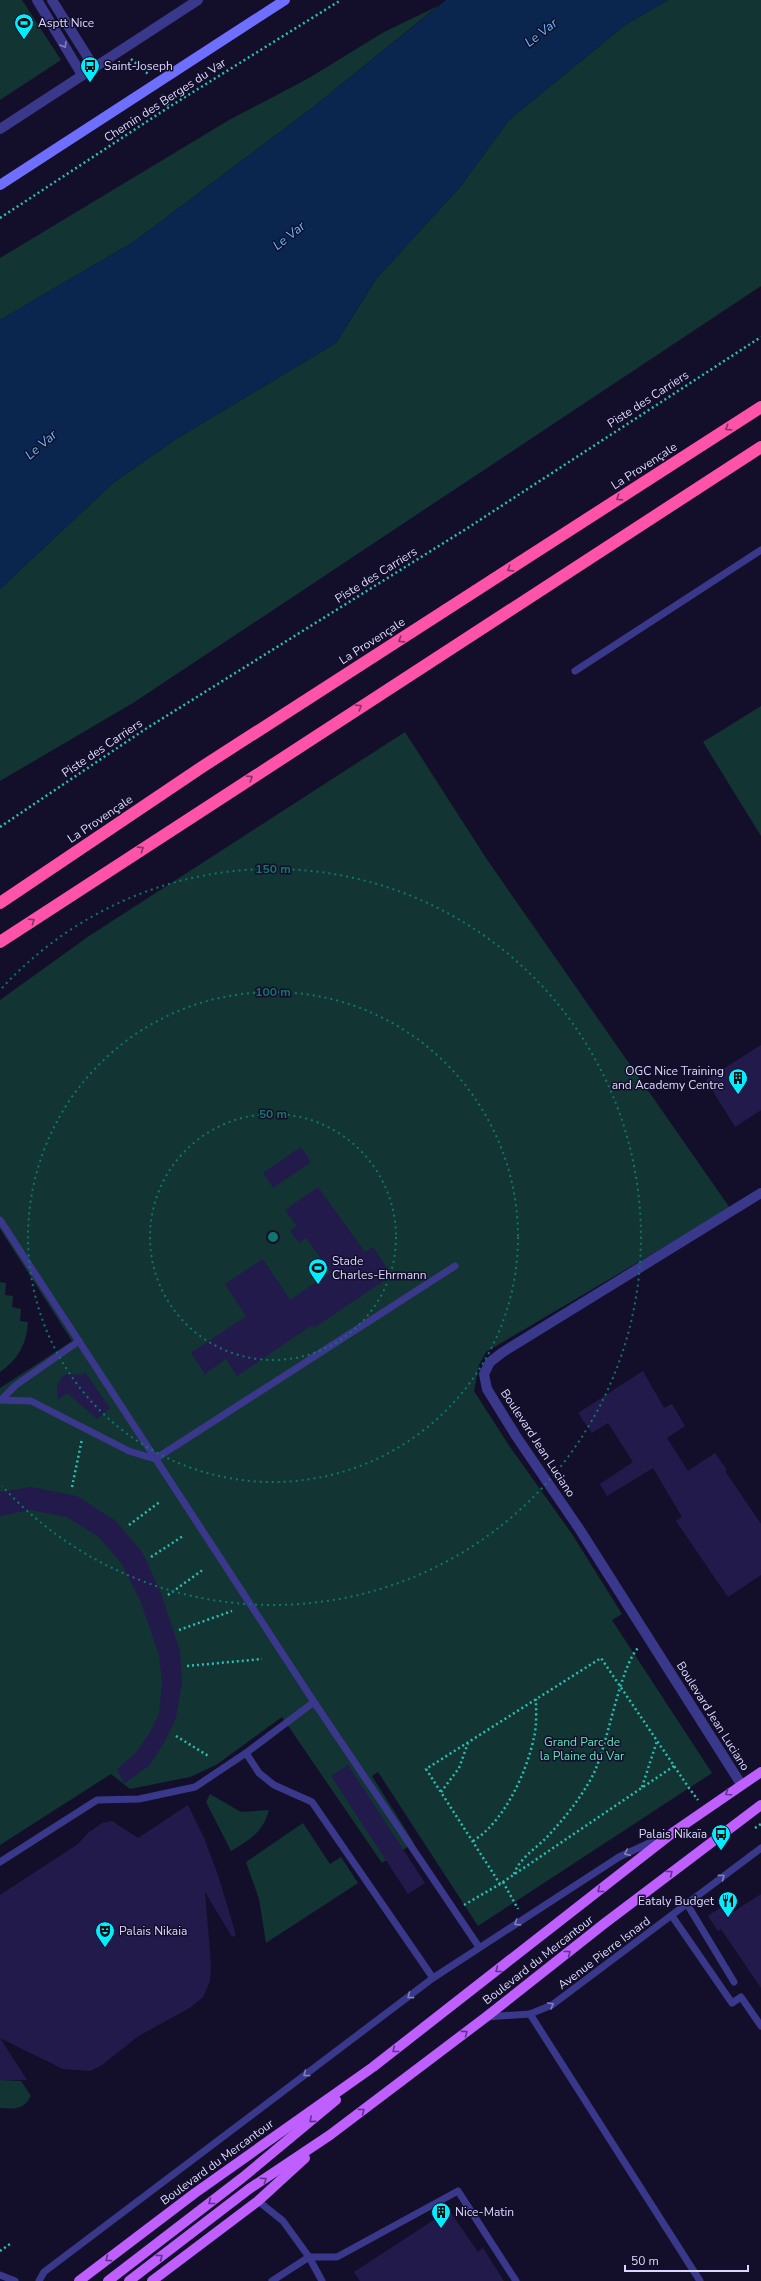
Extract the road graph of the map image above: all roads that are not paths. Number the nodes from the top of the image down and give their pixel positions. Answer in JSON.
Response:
{"nodes":[{"id":1,"x":37,"y":0,"type":"edge"},
{"id":2,"x":52,"y":0,"type":"edge"},
{"id":3,"x":198,"y":0,"type":"edge"},
{"id":4,"x":285,"y":0,"type":"edge"},
{"id":5,"x":94,"y":67,"type":"junction"},
{"id":6,"x":82,"y":75,"type":"junction"},
{"id":7,"x":0,"y":129,"type":"edge"},
{"id":8,"x":0,"y":186,"type":"edge"},
{"id":9,"x":761,"y":407,"type":"edge"},
{"id":10,"x":761,"y":447,"type":"edge"},
{"id":11,"x":761,"y":550,"type":"edge"},
{"id":12,"x":575,"y":671,"type":"dead end"},
{"id":13,"x":0,"y":903,"type":"edge"},
{"id":14,"x":0,"y":942,"type":"edge"},
{"id":15,"x":761,"y":1193,"type":"edge"},
{"id":16,"x":0,"y":1220,"type":"edge"},
{"id":17,"x":455,"y":1266,"type":"dead end"},
{"id":18,"x":79,"y":1341,"type":"junction"},
{"id":19,"x":0,"y":1400,"type":"edge"},
{"id":20,"x":155,"y":1459,"type":"junction"},
{"id":21,"x":314,"y":1702,"type":"junction"},
{"id":22,"x":246,"y":1753,"type":"junction"},
{"id":23,"x":761,"y":1772,"type":"edge"},
{"id":24,"x":741,"y":1784,"type":"junction"},
{"id":25,"x":761,"y":1805,"type":"edge"},
{"id":26,"x":675,"y":1832,"type":"junction"},
{"id":27,"x":761,"y":1848,"type":"edge"},
{"id":28,"x":0,"y":1862,"type":"edge"},
{"id":29,"x":687,"y":1904,"type":"junction"},
{"id":30,"x":672,"y":1916,"type":"junction"},
{"id":31,"x":479,"y":1947,"type":"junction"},
{"id":32,"x":433,"y":1978,"type":"junction"},
{"id":33,"x":734,"y":1982,"type":"dead end"},
{"id":34,"x":530,"y":2014,"type":"junction"},
{"id":35,"x":486,"y":2017,"type":"junction"},
{"id":36,"x":761,"y":2026,"type":"edge"},
{"id":37,"x":373,"y":2067,"type":"junction"},
{"id":38,"x":330,"y":2135,"type":"junction"},
{"id":39,"x":258,"y":2201,"type":"junction"},
{"id":40,"x":309,"y":2258,"type":"junction"},
{"id":41,"x":0,"y":2275,"type":"edge"},
{"id":42,"x":15,"y":2281,"type":"edge"},
{"id":43,"x":39,"y":2281,"type":"edge"},
{"id":44,"x":79,"y":2281,"type":"edge"},
{"id":45,"x":108,"y":2281,"type":"edge"},
{"id":46,"x":129,"y":2281,"type":"edge"},
{"id":47,"x":152,"y":2281,"type":"edge"},
{"id":48,"x":272,"y":2281,"type":"edge"},
{"id":49,"x":322,"y":2281,"type":"edge"},
{"id":50,"x":516,"y":2281,"type":"edge"},
{"id":51,"x":700,"y":2281,"type":"edge"}],
"edges":[{"from":1,"to":6,"type":"street","one_way":true},
{"from":2,"to":5,"type":"street"},
{"from":3,"to":5,"type":"street"},
{"from":4,"to":8,"type":"main road"},
{"from":5,"to":6,"type":"street"},
{"from":6,"to":7,"type":"street"},
{"from":9,"to":13,"type":"highway","name":"La Provençale","one_way":true},
{"from":14,"to":10,"type":"highway","one_way":true},
{"from":11,"to":12,"type":"lane"},
{"from":15,"to":24,"type":"street","name":"Boulevard Jean Luciano"},
{"from":16,"to":18,"type":"lane"},
{"from":17,"to":20,"type":"lane"},
{"from":18,"to":19,"type":"lane"},
{"from":18,"to":20,"type":"lane"},
{"from":19,"to":20,"type":"lane"},
{"from":20,"to":21,"type":"lane"},
{"from":21,"to":22,"type":"lane"},
{"from":21,"to":31,"type":"lane"},
{"from":22,"to":28,"type":"lane"},
{"from":22,"to":32,"type":"lane"},
{"from":23,"to":24,"type":"main road","name":"Boulevard du Mercantour"},
{"from":24,"to":26,"type":"main road","name":"Boulevard du Mercantour","one_way":true},
{"from":35,"to":25,"type":"main road","name":"Boulevard du Mercantour","one_way":true},
{"from":26,"to":31,"type":"lane","one_way":true},
{"from":26,"to":37,"type":"main road","name":"Boulevard du Mercantour","one_way":true},
{"from":29,"to":27,"type":"lane","name":"Avenue Pierre Isnard","one_way":true},
{"from":29,"to":30,"type":"lane","name":"Avenue Pierre Isnard"},
{"from":29,"to":33,"type":"lane"},
{"from":34,"to":30,"type":"lane","name":"Avenue Pierre Isnard","one_way":true},
{"from":30,"to":36,"type":"lane"},
{"from":31,"to":32,"type":"lane"},
{"from":32,"to":43,"type":"lane","one_way":true},
{"from":34,"to":35,"type":"lane","name":"Avenue Pierre Isnard"},
{"from":34,"to":51,"type":"lane"},
{"from":38,"to":35,"type":"main road","name":"Boulevard du Mercantour","one_way":true},
{"from":37,"to":44,"type":"main road","name":"Boulevard du Mercantour","one_way":true},
{"from":37,"to":45,"type":"main road","name":"Boulevard du Mercantour","one_way":true},
{"from":38,"to":39,"type":"main road","name":"Boulevard du Mercantour"},
{"from":46,"to":38,"type":"main road","name":"Boulevard du Mercantour","one_way":true},
{"from":39,"to":40,"type":"lane"},
{"from":39,"to":47,"type":"main road","name":"Boulevard du Mercantour"},
{"from":40,"to":48,"type":"lane"},
{"from":40,"to":49,"type":"lane"},
{"from":40,"to":50,"type":"lane"},
{"from":41,"to":42,"type":"lane"}]}
